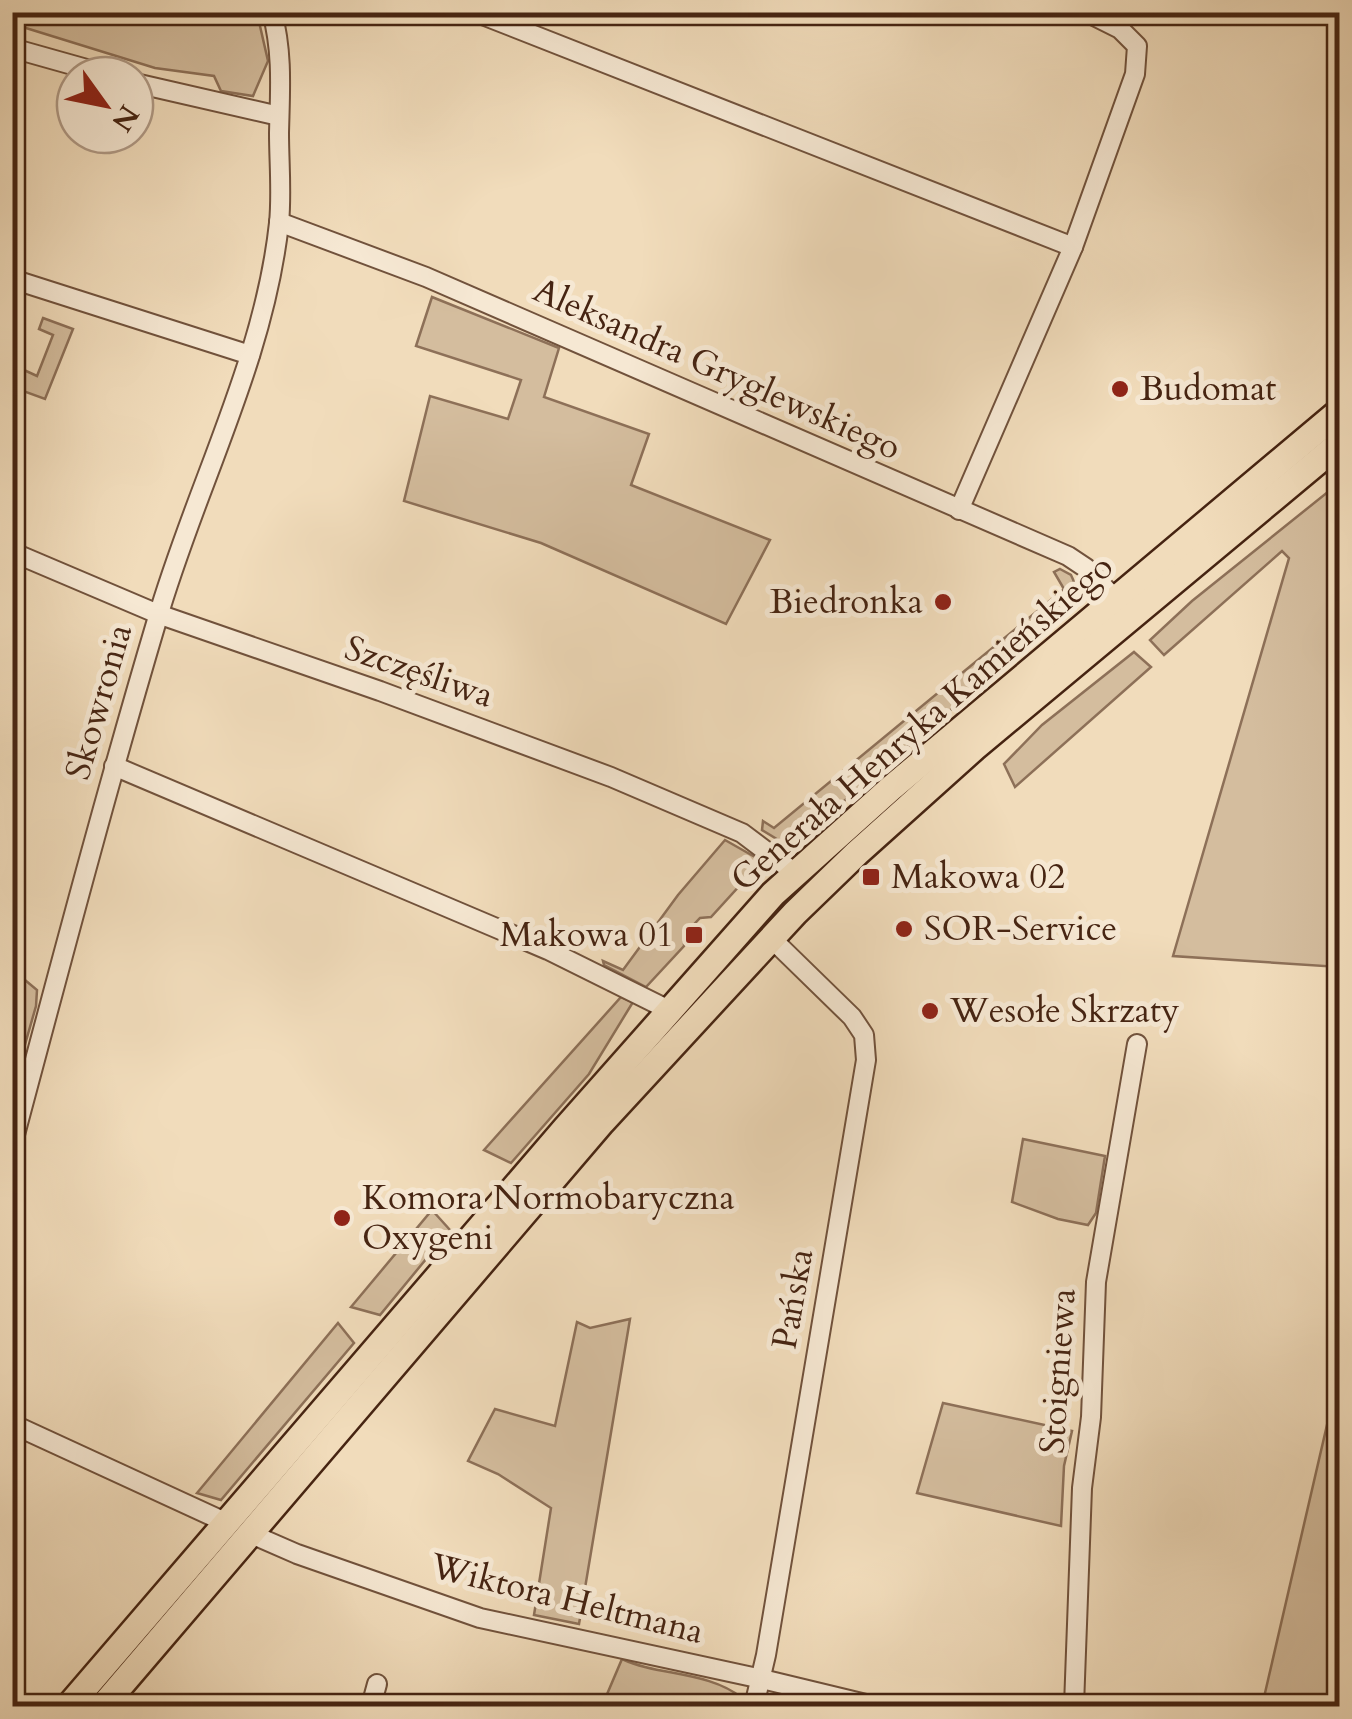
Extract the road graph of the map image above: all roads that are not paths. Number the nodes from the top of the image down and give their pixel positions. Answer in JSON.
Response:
{"nodes":[{"id":1,"x":272,"y":12,"type":"edge"},
{"id":2,"x":476,"y":12,"type":"edge"},
{"id":3,"x":1086,"y":12,"type":"edge"},
{"id":4,"x":12,"y":48,"type":"edge"},
{"id":5,"x":55,"y":60,"type":"edge"},
{"id":6,"x":155,"y":88,"type":"edge"},
{"id":7,"x":280,"y":116,"type":"junction"},
{"id":8,"x":279,"y":222,"type":"junction"},
{"id":9,"x":1072,"y":247,"type":"junction"},
{"id":10,"x":12,"y":279,"type":"edge"},
{"id":11,"x":250,"y":355,"type":"junction"},
{"id":12,"x":1340,"y":411,"type":"edge"},
{"id":13,"x":1340,"y":443,"type":"edge"},
{"id":14,"x":959,"y":510,"type":"junction"},
{"id":15,"x":12,"y":552,"type":"edge"},
{"id":16,"x":1114,"y":599,"type":"junction"},
{"id":17,"x":158,"y":614,"type":"junction"},
{"id":18,"x":114,"y":766,"type":"junction"},
{"id":19,"x":795,"y":872,"type":"junction"},
{"id":20,"x":771,"y":938,"type":"junction"},
{"id":21,"x":669,"y":1010,"type":"junction"},
{"id":22,"x":1137,"y":1044,"type":"dead end"},
{"id":23,"x":12,"y":1146,"type":"edge"},
{"id":24,"x":12,"y":1424,"type":"edge"},
{"id":25,"x":239,"y":1528,"type":"junction"},
{"id":26,"x":762,"y":1679,"type":"junction"},
{"id":27,"x":376,"y":1684,"type":"dead end"},
{"id":28,"x":69,"y":1706,"type":"edge"},
{"id":29,"x":103,"y":1706,"type":"edge"},
{"id":30,"x":371,"y":1706,"type":"edge"},
{"id":31,"x":754,"y":1706,"type":"edge"},
{"id":32,"x":874,"y":1706,"type":"edge"},
{"id":33,"x":1074,"y":1706,"type":"edge"}],
"edges":[{"from":1,"to":7,"type":"street","name":"Skowronia"},
{"from":2,"to":9,"type":"street"},
{"from":3,"to":9,"type":"street"},
{"from":4,"to":5,"type":"street"},
{"from":6,"to":7,"type":"street"},
{"from":7,"to":8,"type":"street","name":"Skowronia"},
{"from":8,"to":11,"type":"street","name":"Skowronia"},
{"from":8,"to":14,"type":"street","name":"Aleksandra Gryglewskiego"},
{"from":9,"to":14,"type":"street"},
{"from":10,"to":11,"type":"street"},
{"from":11,"to":17,"type":"street","name":"Skowronia"},
{"from":12,"to":16,"type":"main road","name":"Generała Henryka Kamieńskiego"},
{"from":13,"to":20,"type":"main road","name":"Generała Henryka Kamieńskiego"},
{"from":14,"to":16,"type":"street","name":"Aleksandra Gryglewskiego"},
{"from":15,"to":17,"type":"street","name":"Szczęśliwa"},
{"from":16,"to":19,"type":"main road","name":"Generała Henryka Kamieńskiego"},
{"from":17,"to":18,"type":"street","name":"Skowronia"},
{"from":17,"to":19,"type":"street","name":"Szczęśliwa"},
{"from":18,"to":21,"type":"street"},
{"from":18,"to":23,"type":"street","name":"Skowronia"},
{"from":19,"to":21,"type":"main road","name":"Generała Henryka Kamieńskiego"},
{"from":20,"to":25,"type":"main road","name":"Generała Henryka Kamieńskiego"},
{"from":20,"to":26,"type":"street","name":"Pańska"},
{"from":21,"to":25,"type":"main road","name":"Generała Henryka Kamieńskiego"},
{"from":22,"to":33,"type":"street","name":"Stoigniewa"},
{"from":24,"to":25,"type":"street","name":"Wiktora Heltmana"},
{"from":25,"to":26,"type":"street","name":"Wiktora Heltmana"},
{"from":25,"to":28,"type":"main road","name":"Generała Henryka Kamieńskiego"},
{"from":25,"to":29,"type":"main road","name":"Generała Henryka Kamieńskiego"},
{"from":26,"to":31,"type":"street","name":"Pańska"},
{"from":26,"to":32,"type":"street","name":"Wiktora Heltmana"},
{"from":27,"to":30,"type":"street"}]}
